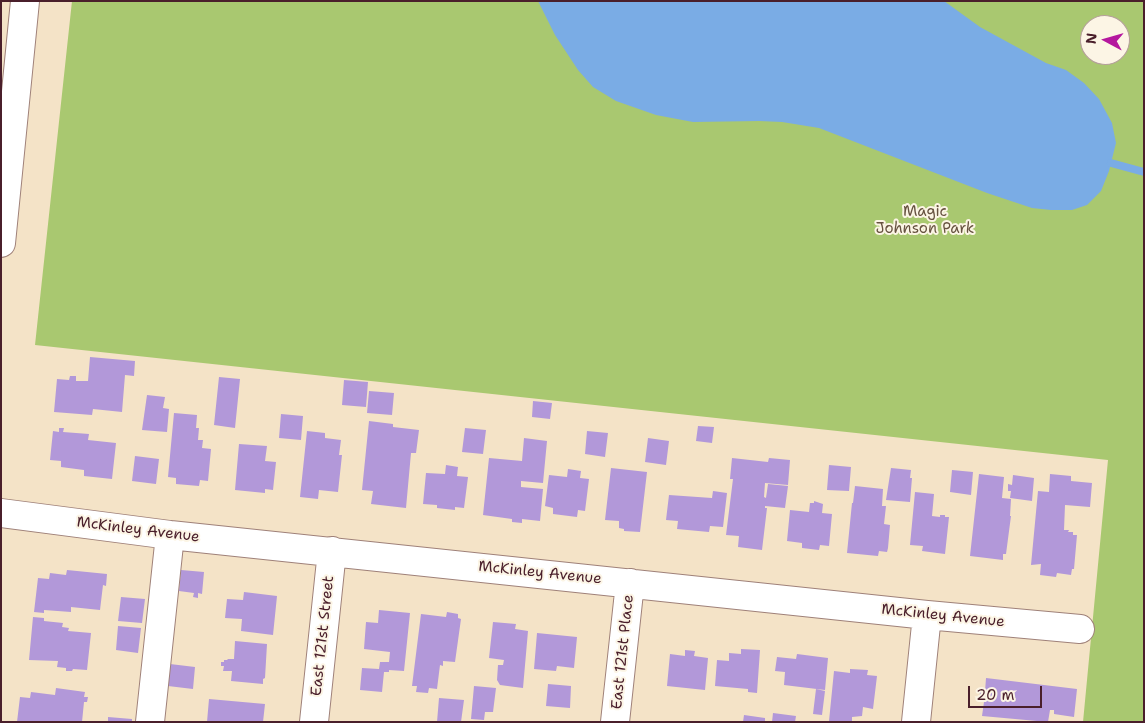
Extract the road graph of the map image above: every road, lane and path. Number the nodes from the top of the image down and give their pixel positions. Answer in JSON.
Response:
{"nodes":[{"id":1,"x":25,"y":1,"type":"edge"},
{"id":2,"x":1,"y":243,"type":"edge"},
{"id":3,"x":1,"y":513,"type":"edge"},
{"id":4,"x":170,"y":535,"type":"junction"},
{"id":5,"x":332,"y":551,"type":"junction"},
{"id":6,"x":630,"y":583,"type":"junction"},
{"id":7,"x":927,"y":615,"type":"junction"},
{"id":8,"x":1080,"y":629,"type":"dead end"},
{"id":9,"x":150,"y":722,"type":"edge"},
{"id":10,"x":314,"y":722,"type":"edge"},
{"id":11,"x":616,"y":722,"type":"edge"},
{"id":12,"x":916,"y":722,"type":"edge"}],
"edges":[{"from":1,"to":2,"type":"street"},
{"from":3,"to":4,"type":"street","name":"McKinley Avenue"},
{"from":4,"to":5,"type":"street","name":"McKinley Avenue"},
{"from":4,"to":9,"type":"street"},
{"from":5,"to":6,"type":"street","name":"McKinley Avenue"},
{"from":5,"to":10,"type":"street","name":"East 121st Street"},
{"from":6,"to":7,"type":"street","name":"McKinley Avenue"},
{"from":6,"to":11,"type":"street","name":"East 121st Place"},
{"from":7,"to":8,"type":"street","name":"McKinley Avenue"},
{"from":7,"to":12,"type":"street"}]}
